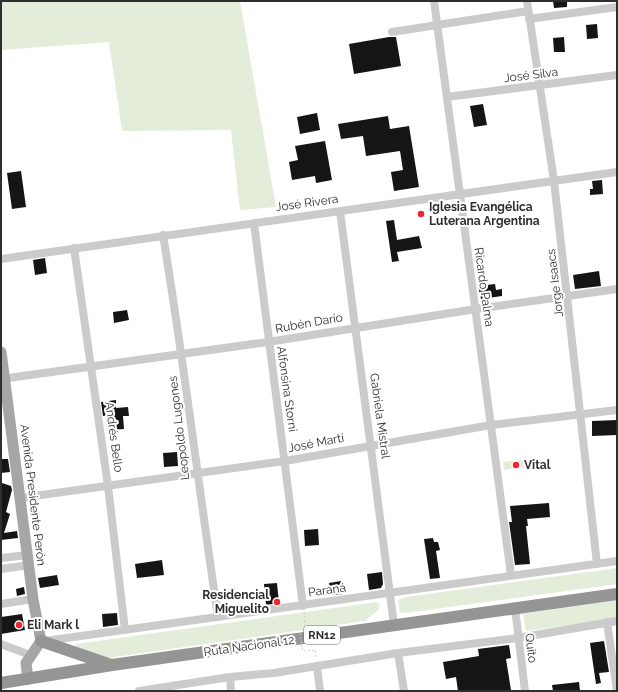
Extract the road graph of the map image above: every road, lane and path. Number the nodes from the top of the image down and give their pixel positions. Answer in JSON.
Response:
{"nodes":[{"id":1,"x":434,"y":1,"type":"edge"},
{"id":2,"x":527,"y":1,"type":"edge"},
{"id":3,"x":617,"y":7,"type":"edge"},
{"id":4,"x":528,"y":11,"type":"junction"},
{"id":5,"x":529,"y":19,"type":"junction"},
{"id":6,"x":438,"y":25,"type":"junction"},
{"id":7,"x":392,"y":32,"type":"dead end"},
{"id":8,"x":617,"y":75,"type":"edge"},
{"id":9,"x":540,"y":85,"type":"junction"},
{"id":10,"x":447,"y":98,"type":"junction"},
{"id":11,"x":617,"y":172,"type":"edge"},
{"id":12,"x":554,"y":181,"type":"junction"},
{"id":13,"x":459,"y":195,"type":"junction"},
{"id":14,"x":340,"y":211,"type":"junction"},
{"id":15,"x":254,"y":223,"type":"junction"},
{"id":16,"x":163,"y":235,"type":"junction"},
{"id":17,"x":74,"y":248,"type":"junction"},
{"id":18,"x":1,"y":258,"type":"edge"},
{"id":19,"x":617,"y":289,"type":"edge"},
{"id":20,"x":568,"y":295,"type":"junction"},
{"id":21,"x":476,"y":309,"type":"junction"},
{"id":22,"x":356,"y":328,"type":"junction"},
{"id":23,"x":268,"y":342,"type":"junction"},
{"id":24,"x":1,"y":352,"type":"edge"},
{"id":25,"x":183,"y":354,"type":"junction"},
{"id":26,"x":92,"y":367,"type":"junction"},
{"id":27,"x":3,"y":378,"type":"edge"},
{"id":28,"x":617,"y":410,"type":"edge"},
{"id":29,"x":581,"y":414,"type":"junction"},
{"id":30,"x":491,"y":425,"type":"junction"},
{"id":31,"x":372,"y":445,"type":"junction"},
{"id":32,"x":285,"y":461,"type":"junction"},
{"id":33,"x":196,"y":474,"type":"junction"},
{"id":34,"x":108,"y":486,"type":"junction"},
{"id":35,"x":20,"y":498,"type":"junction"},
{"id":36,"x":1,"y":558,"type":"edge"},
{"id":37,"x":29,"y":560,"type":"junction"},
{"id":38,"x":617,"y":561,"type":"edge"},
{"id":39,"x":597,"y":564,"type":"junction"},
{"id":40,"x":1,"y":569,"type":"edge"},
{"id":41,"x":511,"y":576,"type":"junction"},
{"id":42,"x":390,"y":593,"type":"junction"},
{"id":43,"x":617,"y":594,"type":"edge"},
{"id":44,"x":33,"y":599,"type":"junction"},
{"id":45,"x":1,"y":604,"type":"edge"},
{"id":46,"x":303,"y":606,"type":"junction"},
{"id":47,"x":515,"y":608,"type":"junction"},
{"id":48,"x":218,"y":617,"type":"junction"},
{"id":49,"x":617,"y":621,"type":"edge"},
{"id":50,"x":607,"y":622,"type":"junction"},
{"id":51,"x":394,"y":625,"type":"junction"},
{"id":52,"x":306,"y":628,"type":"dead end"},
{"id":53,"x":125,"y":630,"type":"junction"},
{"id":54,"x":300,"y":633,"type":"dead end"},
{"id":55,"x":518,"y":638,"type":"junction"},
{"id":56,"x":41,"y":641,"type":"junction"},
{"id":57,"x":1,"y":644,"type":"edge"},
{"id":58,"x":398,"y":653,"type":"junction"},
{"id":59,"x":30,"y":656,"type":"junction"},
{"id":60,"x":112,"y":666,"type":"junction"},
{"id":61,"x":317,"y":666,"type":"junction"},
{"id":62,"x":230,"y":678,"type":"junction"},
{"id":63,"x":28,"y":679,"type":"junction"},
{"id":64,"x":1,"y":683,"type":"edge"},
{"id":65,"x":139,"y":691,"type":"edge"},
{"id":66,"x":231,"y":691,"type":"edge"},
{"id":67,"x":320,"y":691,"type":"edge"},
{"id":68,"x":404,"y":691,"type":"edge"},
{"id":69,"x":525,"y":691,"type":"edge"},
{"id":70,"x":617,"y":691,"type":"edge"}],
"edges":[{"from":1,"to":6,"type":"street","name":"Ricardo Palma"},
{"from":2,"to":4,"type":"street","name":"Jorge Isaacs"},
{"from":3,"to":5,"type":"street"},
{"from":4,"to":5,"type":"street","name":"Jorge Isaacs"},
{"from":4,"to":6,"type":"street"},
{"from":5,"to":9,"type":"street","name":"Jorge Isaacs"},
{"from":6,"to":7,"type":"street"},
{"from":6,"to":10,"type":"street","name":"Ricardo Palma"},
{"from":8,"to":9,"type":"street","name":"José Silva"},
{"from":9,"to":10,"type":"street","name":"José Silva"},
{"from":9,"to":12,"type":"street","name":"Jorge Isaacs"},
{"from":10,"to":13,"type":"street","name":"Ricardo Palma"},
{"from":11,"to":12,"type":"street","name":"José Rivera"},
{"from":12,"to":13,"type":"street","name":"José Rivera"},
{"from":12,"to":20,"type":"street","name":"Jorge Isaacs"},
{"from":13,"to":14,"type":"street","name":"José Rivera"},
{"from":13,"to":21,"type":"street","name":"Ricardo Palma"},
{"from":14,"to":15,"type":"street","name":"José Rivera"},
{"from":14,"to":22,"type":"street","name":"Gabriela Mistral"},
{"from":15,"to":16,"type":"street","name":"José Rivera"},
{"from":15,"to":23,"type":"street","name":"Alfonsina Storni"},
{"from":16,"to":17,"type":"street","name":"José Rivera"},
{"from":16,"to":25,"type":"street","name":"Leopoldo Lugones"},
{"from":17,"to":18,"type":"street","name":"José Rivera"},
{"from":17,"to":26,"type":"street","name":"Andrés Bello"},
{"from":19,"to":20,"type":"street","name":"Rubén Darío"},
{"from":20,"to":21,"type":"street","name":"Rubén Darío"},
{"from":20,"to":29,"type":"street","name":"Jorge Isaacs"},
{"from":21,"to":22,"type":"street","name":"Rubén Darío"},
{"from":21,"to":30,"type":"street","name":"Ricardo Palma"},
{"from":22,"to":23,"type":"street","name":"Rubén Darío"},
{"from":22,"to":31,"type":"street","name":"Gabriela Mistral"},
{"from":23,"to":25,"type":"street","name":"Rubén Darío"},
{"from":23,"to":32,"type":"street","name":"Alfonsina Storni"},
{"from":24,"to":27,"type":"main road","name":"Avenida Presidente Perón"},
{"from":25,"to":26,"type":"street","name":"Rubén Darío"},
{"from":25,"to":33,"type":"street","name":"Leopoldo Lugones"},
{"from":26,"to":27,"type":"street","name":"Rubén Darío"},
{"from":26,"to":34,"type":"street","name":"Andrés Bello"},
{"from":27,"to":35,"type":"main road","name":"Avenida Presidente Perón"},
{"from":28,"to":29,"type":"street","name":"José Martí"},
{"from":29,"to":30,"type":"street","name":"José Martí"},
{"from":29,"to":39,"type":"street","name":"Jorge Isaacs"},
{"from":30,"to":31,"type":"street","name":"José Martí"},
{"from":30,"to":41,"type":"street","name":"Ricardo Palma"},
{"from":31,"to":32,"type":"street","name":"José Martí"},
{"from":31,"to":42,"type":"street","name":"Gabriela Mistral"},
{"from":32,"to":33,"type":"street","name":"José Martí"},
{"from":32,"to":46,"type":"street","name":"Alfonsina Storni"},
{"from":33,"to":34,"type":"street","name":"José Martí"},
{"from":33,"to":48,"type":"street","name":"Leopoldo Lugones"},
{"from":34,"to":35,"type":"street","name":"José Martí"},
{"from":34,"to":53,"type":"street","name":"Andrés Bello"},
{"from":35,"to":37,"type":"main road","name":"Avenida Presidente Perón"},
{"from":36,"to":37,"type":"street"},
{"from":37,"to":40,"type":"street"},
{"from":37,"to":44,"type":"main road","name":"Avenida Presidente Perón"},
{"from":38,"to":39,"type":"street","name":"Paraná"},
{"from":39,"to":41,"type":"street","name":"Paraná"},
{"from":41,"to":42,"type":"street","name":"Paraná"},
{"from":42,"to":46,"type":"street","name":"Paraná"},
{"from":42,"to":51,"type":"street","name":"Gabriela Mistral"},
{"from":43,"to":47,"type":"highway","name":"Ruta Nacional 12","number":"RN12"},
{"from":44,"to":45,"type":"street"},
{"from":44,"to":56,"type":"main road","name":"Avenida Presidente Perón"},
{"from":46,"to":48,"type":"street","name":"Paraná"},
{"from":46,"to":52,"type":"path"},
{"from":47,"to":51,"type":"highway","name":"Ruta Nacional 12","number":"RN12"},
{"from":47,"to":55,"type":"street","name":"Quito"},
{"from":48,"to":53,"type":"street","name":"Paraná"},
{"from":49,"to":50,"type":"street"},
{"from":50,"to":55,"type":"street"},
{"from":50,"to":70,"type":"street"},
{"from":51,"to":60,"type":"highway","name":"Ruta Nacional 12","number":"RN12"},
{"from":53,"to":56,"type":"street","name":"Paraná"},
{"from":54,"to":61,"type":"path","bridge":true},
{"from":55,"to":58,"type":"street"},
{"from":55,"to":69,"type":"street","name":"Quito"},
{"from":56,"to":59,"type":"main road"},
{"from":56,"to":60,"type":"highway"},
{"from":57,"to":59,"type":"street"},
{"from":58,"to":61,"type":"street"},
{"from":58,"to":68,"type":"street"},
{"from":59,"to":63,"type":"main road"},
{"from":60,"to":63,"type":"highway","name":"Ruta Nacional 12","number":"RN12"},
{"from":61,"to":62,"type":"street"},
{"from":61,"to":67,"type":"street"},
{"from":62,"to":65,"type":"street"},
{"from":62,"to":66,"type":"street"},
{"from":63,"to":64,"type":"highway","name":"Ruta Nacional 12","number":"RN12"}]}
